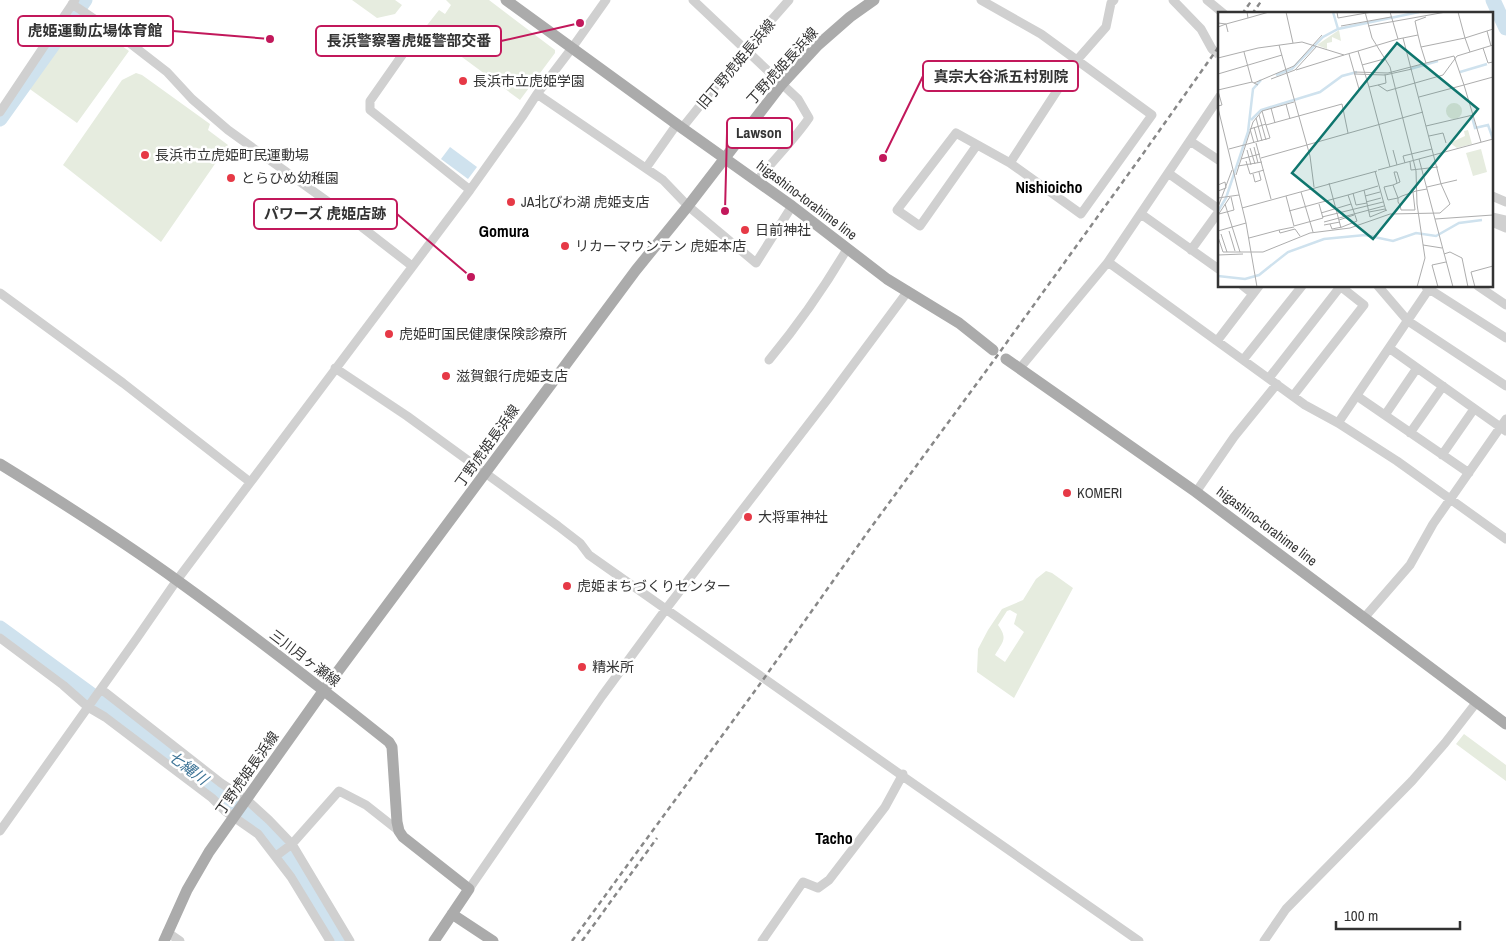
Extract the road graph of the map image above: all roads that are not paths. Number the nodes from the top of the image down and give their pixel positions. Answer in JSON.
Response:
{"nodes":[{"id":1,"x":506,"y":0,"type":"edge"},
{"id":2,"x":606,"y":0,"type":"edge"},
{"id":3,"x":693,"y":0,"type":"edge"},
{"id":4,"x":789,"y":0,"type":"edge"},
{"id":5,"x":874,"y":0,"type":"edge"},
{"id":6,"x":981,"y":0,"type":"edge"},
{"id":7,"x":1114,"y":0,"type":"edge"},
{"id":8,"x":1174,"y":0,"type":"edge"},
{"id":9,"x":1207,"y":0,"type":"edge"},
{"id":10,"x":74,"y":3,"type":"edge"},
{"id":11,"x":1222,"y":12,"type":"edge"},
{"id":12,"x":419,"y":30,"type":"dead end"},
{"id":13,"x":572,"y":48,"type":"junction"},
{"id":14,"x":746,"y":49,"type":"junction"},
{"id":15,"x":1212,"y":49,"type":"tunnel mouth"},
{"id":16,"x":1078,"y":60,"type":"junction"},
{"id":17,"x":782,"y":84,"type":"junction"},
{"id":18,"x":537,"y":94,"type":"junction"},
{"id":19,"x":1218,"y":99,"type":"edge"},
{"id":20,"x":1212,"y":109,"type":"junction"},
{"id":21,"x":0,"y":112,"type":"edge"},
{"id":22,"x":1218,"y":114,"type":"edge"},
{"id":23,"x":680,"y":126,"type":"junction"},
{"id":24,"x":1190,"y":141,"type":"junction"},
{"id":25,"x":978,"y":145,"type":"junction"},
{"id":26,"x":724,"y":157,"type":"junction"},
{"id":27,"x":1218,"y":161,"type":"edge"},
{"id":28,"x":1010,"y":163,"type":"junction"},
{"id":29,"x":646,"y":168,"type":"junction"},
{"id":30,"x":1168,"y":173,"type":"junction"},
{"id":31,"x":757,"y":181,"type":"junction"},
{"id":32,"x":470,"y":190,"type":"junction"},
{"id":33,"x":1494,"y":197,"type":"edge"},
{"id":34,"x":1506,"y":202,"type":"edge"},
{"id":35,"x":688,"y":206,"type":"junction"},
{"id":36,"x":792,"y":206,"type":"junction"},
{"id":37,"x":1218,"y":209,"type":"edge"},
{"id":38,"x":1218,"y":213,"type":"edge"},
{"id":39,"x":1141,"y":214,"type":"junction"},
{"id":40,"x":1494,"y":223,"type":"edge"},
{"id":41,"x":1506,"y":228,"type":"edge"},
{"id":42,"x":846,"y":249,"type":"junction"},
{"id":43,"x":1192,"y":250,"type":"junction"},
{"id":44,"x":1108,"y":262,"type":"junction"},
{"id":45,"x":412,"y":266,"type":"junction"},
{"id":46,"x":1218,"y":269,"type":"edge"},
{"id":47,"x":1300,"y":288,"type":"edge"},
{"id":48,"x":1339,"y":288,"type":"edge"},
{"id":49,"x":1342,"y":288,"type":"edge"},
{"id":50,"x":1380,"y":288,"type":"edge"},
{"id":51,"x":1428,"y":288,"type":"edge"},
{"id":52,"x":1431,"y":288,"type":"edge"},
{"id":53,"x":1481,"y":288,"type":"edge"},
{"id":54,"x":1256,"y":290,"type":"edge"},
{"id":55,"x":908,"y":291,"type":"junction"},
{"id":56,"x":0,"y":293,"type":"edge"},
{"id":57,"x":1506,"y":305,"type":"edge"},
{"id":58,"x":1408,"y":321,"type":"junction"},
{"id":59,"x":1506,"y":338,"type":"edge"},
{"id":60,"x":1217,"y":341,"type":"junction"},
{"id":61,"x":1390,"y":348,"type":"junction"},
{"id":62,"x":994,"y":350,"type":"dead end"},
{"id":63,"x":1006,"y":359,"type":"dead end"},
{"id":64,"x":769,"y":360,"type":"dead end"},
{"id":65,"x":1243,"y":360,"type":"junction"},
{"id":66,"x":335,"y":368,"type":"junction"},
{"id":67,"x":1020,"y":368,"type":"junction"},
{"id":68,"x":1417,"y":368,"type":"junction"},
{"id":69,"x":1273,"y":381,"type":"junction"},
{"id":70,"x":1443,"y":386,"type":"junction"},
{"id":71,"x":1506,"y":386,"type":"edge"},
{"id":72,"x":1293,"y":396,"type":"junction"},
{"id":73,"x":1357,"y":396,"type":"junction"},
{"id":74,"x":1474,"y":409,"type":"junction"},
{"id":75,"x":1385,"y":415,"type":"junction"},
{"id":76,"x":1506,"y":419,"type":"edge"},
{"id":77,"x":1338,"y":423,"type":"junction"},
{"id":78,"x":1503,"y":429,"type":"edge"},
{"id":79,"x":1410,"y":433,"type":"junction"},
{"id":80,"x":1442,"y":455,"type":"junction"},
{"id":81,"x":0,"y":464,"type":"edge"},
{"id":82,"x":1468,"y":473,"type":"junction"},
{"id":83,"x":485,"y":474,"type":"junction"},
{"id":84,"x":250,"y":482,"type":"junction"},
{"id":85,"x":1196,"y":492,"type":"junction"},
{"id":86,"x":1450,"y":500,"type":"junction"},
{"id":87,"x":1506,"y":540,"type":"edge"},
{"id":88,"x":177,"y":580,"type":"junction"},
{"id":89,"x":666,"y":609,"type":"junction"},
{"id":90,"x":1364,"y":618,"type":"junction"},
{"id":91,"x":0,"y":638,"type":"edge"},
{"id":92,"x":101,"y":689,"type":"junction"},
{"id":93,"x":324,"y":690,"type":"junction"},
{"id":94,"x":1476,"y":703,"type":"junction"},
{"id":95,"x":88,"y":707,"type":"junction"},
{"id":96,"x":1506,"y":724,"type":"edge"},
{"id":97,"x":902,"y":774,"type":"junction"},
{"id":98,"x":246,"y":801,"type":"junction"},
{"id":99,"x":235,"y":817,"type":"junction"},
{"id":100,"x":0,"y":831,"type":"edge"},
{"id":101,"x":399,"y":831,"type":"junction"},
{"id":102,"x":292,"y":844,"type":"junction"},
{"id":103,"x":276,"y":856,"type":"junction"},
{"id":104,"x":469,"y":889,"type":"junction"},
{"id":105,"x":452,"y":914,"type":"junction"},
{"id":106,"x":166,"y":937,"type":"edge"},
{"id":107,"x":180,"y":941,"type":"edge"},
{"id":108,"x":330,"y":941,"type":"edge"},
{"id":109,"x":350,"y":941,"type":"edge"},
{"id":110,"x":434,"y":941,"type":"edge"},
{"id":111,"x":493,"y":941,"type":"edge"},
{"id":112,"x":762,"y":941,"type":"edge"},
{"id":113,"x":1139,"y":941,"type":"edge"},
{"id":114,"x":1264,"y":941,"type":"edge"}],
"edges":[{"from":1,"to":13,"type":"main road","name":"higashino-torahime line"},
{"from":2,"to":13,"type":"street"},
{"from":3,"to":14,"type":"street"},
{"from":4,"to":14,"type":"street","name":"旧丁野虎姫長浜線"},
{"from":5,"to":17,"type":"main road","name":"丁野虎姫長浜線"},
{"from":6,"to":16,"type":"street"},
{"from":7,"to":16,"type":"street"},
{"from":8,"to":15,"type":"street"},
{"from":9,"to":11,"type":"street"},
{"from":10,"to":21,"type":"street"},
{"from":10,"to":45,"type":"street"},
{"from":12,"to":32,"type":"street"},
{"from":13,"to":18,"type":"street"},
{"from":13,"to":23,"type":"main road","name":"higashino-torahime line"},
{"from":14,"to":17,"type":"street"},
{"from":14,"to":23,"type":"street","name":"旧丁野虎姫長浜線"},
{"from":16,"to":28,"type":"street"},
{"from":16,"to":28,"type":"street"},
{"from":17,"to":26,"type":"main road","name":"丁野虎姫長浜線"},
{"from":17,"to":31,"type":"street"},
{"from":18,"to":29,"type":"street"},
{"from":18,"to":32,"type":"street"},
{"from":19,"to":20,"type":"street"},
{"from":20,"to":22,"type":"street"},
{"from":20,"to":24,"type":"street"},
{"from":23,"to":26,"type":"main road","name":"higashino-torahime line"},
{"from":23,"to":29,"type":"street","name":"旧丁野虎姫長浜線"},
{"from":24,"to":27,"type":"street"},
{"from":24,"to":30,"type":"street"},
{"from":25,"to":25,"type":"street"},
{"from":25,"to":28,"type":"street"},
{"from":26,"to":31,"type":"main road","name":"higashino-torahime line"},
{"from":26,"to":35,"type":"main road","name":"丁野虎姫長浜線"},
{"from":29,"to":35,"type":"street"},
{"from":30,"to":37,"type":"street"},
{"from":30,"to":39,"type":"street"},
{"from":31,"to":36,"type":"main road","name":"higashino-torahime line"},
{"from":32,"to":45,"type":"street"},
{"from":33,"to":34,"type":"street"},
{"from":35,"to":36,"type":"street"},
{"from":35,"to":83,"type":"main road","name":"丁野虎姫長浜線"},
{"from":36,"to":42,"type":"main road","name":"higashino-torahime line"},
{"from":38,"to":43,"type":"street"},
{"from":39,"to":43,"type":"street"},
{"from":39,"to":44,"type":"street"},
{"from":40,"to":41,"type":"street"},
{"from":42,"to":55,"type":"main road","name":"higashino-torahime line"},
{"from":42,"to":64,"type":"street"},
{"from":43,"to":46,"type":"street"},
{"from":44,"to":60,"type":"street"},
{"from":44,"to":67,"type":"street"},
{"from":45,"to":66,"type":"street"},
{"from":47,"to":65,"type":"street"},
{"from":48,"to":69,"type":"street"},
{"from":49,"to":72,"type":"street"},
{"from":50,"to":58,"type":"street"},
{"from":51,"to":58,"type":"street"},
{"from":52,"to":59,"type":"street"},
{"from":53,"to":57,"type":"street"},
{"from":54,"to":60,"type":"street"},
{"from":55,"to":62,"type":"main road","name":"higashino-torahime line"},
{"from":55,"to":89,"type":"street"},
{"from":56,"to":84,"type":"street"},
{"from":58,"to":61,"type":"street"},
{"from":58,"to":71,"type":"street"},
{"from":60,"to":65,"type":"street"},
{"from":61,"to":68,"type":"street"},
{"from":61,"to":73,"type":"street"},
{"from":63,"to":67,"type":"main road","name":"higashino-torahime line"},
{"from":65,"to":69,"type":"street"},
{"from":66,"to":83,"type":"street"},
{"from":66,"to":84,"type":"street"},
{"from":67,"to":85,"type":"main road","name":"higashino-torahime line"},
{"from":68,"to":70,"type":"street"},
{"from":68,"to":75,"type":"street"},
{"from":69,"to":72,"type":"street"},
{"from":69,"to":85,"type":"street"},
{"from":70,"to":74,"type":"street"},
{"from":70,"to":79,"type":"street"},
{"from":72,"to":77,"type":"street"},
{"from":73,"to":75,"type":"street"},
{"from":73,"to":77,"type":"street"},
{"from":74,"to":78,"type":"street"},
{"from":74,"to":80,"type":"street"},
{"from":75,"to":79,"type":"street"},
{"from":76,"to":78,"type":"street"},
{"from":77,"to":86,"type":"street"},
{"from":78,"to":82,"type":"street"},
{"from":79,"to":80,"type":"street"},
{"from":80,"to":82,"type":"street"},
{"from":81,"to":88,"type":"main road","name":"三川月ヶ瀬線"},
{"from":82,"to":86,"type":"street"},
{"from":83,"to":89,"type":"street"},
{"from":83,"to":93,"type":"main road","name":"丁野虎姫長浜線"},
{"from":84,"to":88,"type":"street"},
{"from":85,"to":90,"type":"main road","name":"higashino-torahime line"},
{"from":86,"to":87,"type":"street"},
{"from":86,"to":90,"type":"street"},
{"from":88,"to":92,"type":"street"},
{"from":88,"to":93,"type":"main road","name":"三川月ヶ瀬線"},
{"from":89,"to":97,"type":"street"},
{"from":89,"to":104,"type":"street"},
{"from":90,"to":94,"type":"main road","name":"higashino-torahime line"},
{"from":91,"to":95,"type":"street"},
{"from":92,"to":95,"type":"street"},
{"from":92,"to":98,"type":"street"},
{"from":93,"to":98,"type":"main road","name":"丁野虎姫長浜線"},
{"from":93,"to":101,"type":"main road","name":"三川月ヶ瀬線"},
{"from":94,"to":96,"type":"main road","name":"higashino-torahime line"},
{"from":94,"to":114,"type":"street"},
{"from":95,"to":99,"type":"street"},
{"from":95,"to":100,"type":"street"},
{"from":97,"to":112,"type":"street"},
{"from":97,"to":113,"type":"street"},
{"from":98,"to":99,"type":"main road","name":"丁野虎姫長浜線"},
{"from":98,"to":102,"type":"street"},
{"from":99,"to":103,"type":"street"},
{"from":99,"to":106,"type":"main road","name":"丁野虎姫長浜線"},
{"from":101,"to":102,"type":"street"},
{"from":101,"to":104,"type":"main road"},
{"from":102,"to":103,"type":"street"},
{"from":102,"to":109,"type":"street"},
{"from":103,"to":108,"type":"street"},
{"from":104,"to":105,"type":"main road"},
{"from":105,"to":110,"type":"main road"},
{"from":105,"to":111,"type":"main road"},
{"from":106,"to":107,"type":"street"}]}
